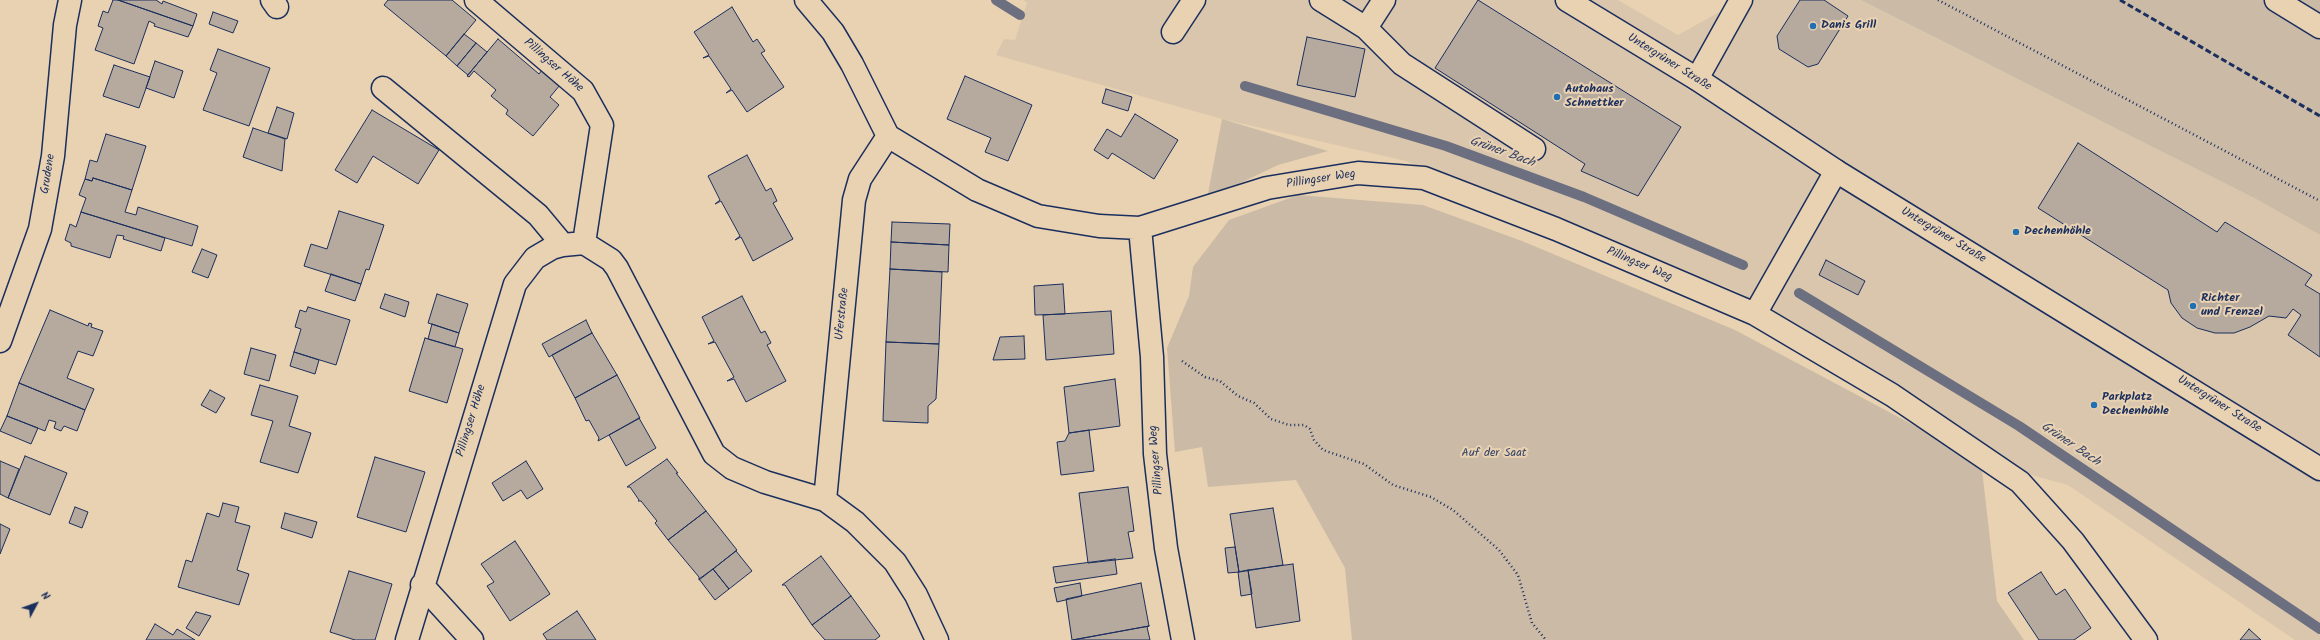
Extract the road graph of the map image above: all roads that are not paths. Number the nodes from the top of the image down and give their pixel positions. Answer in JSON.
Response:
{"nodes":[{"id":1,"x":70,"y":0,"type":"edge"},
{"id":2,"x":476,"y":0,"type":"edge"},
{"id":3,"x":806,"y":0,"type":"edge"},
{"id":4,"x":1194,"y":0,"type":"edge"},
{"id":5,"x":1321,"y":0,"type":"edge"},
{"id":6,"x":1384,"y":0,"type":"edge"},
{"id":7,"x":1567,"y":0,"type":"edge"},
{"id":8,"x":1741,"y":0,"type":"edge"},
{"id":9,"x":2276,"y":0,"type":"edge"},
{"id":10,"x":2320,"y":27,"type":"edge"},
{"id":11,"x":1366,"y":28,"type":"junction"},
{"id":12,"x":1173,"y":32,"type":"dead end"},
{"id":13,"x":1697,"y":79,"type":"junction"},
{"id":14,"x":383,"y":88,"type":"dead end"},
{"id":15,"x":888,"y":136,"type":"junction"},
{"id":16,"x":1534,"y":149,"type":"dead end"},
{"id":17,"x":1836,"y":171,"type":"junction"},
{"id":18,"x":1140,"y":228,"type":"junction"},
{"id":19,"x":584,"y":243,"type":"junction"},
{"id":20,"x":563,"y":245,"type":"junction"},
{"id":21,"x":1755,"y":314,"type":"junction"},
{"id":22,"x":0,"y":341,"type":"edge"},
{"id":23,"x":2320,"y":469,"type":"edge"},
{"id":24,"x":825,"y":500,"type":"junction"},
{"id":25,"x":422,"y":586,"type":"junction"},
{"id":26,"x":407,"y":640,"type":"edge"},
{"id":27,"x":472,"y":640,"type":"edge"},
{"id":28,"x":937,"y":640,"type":"edge"},
{"id":29,"x":1183,"y":640,"type":"edge"},
{"id":30,"x":2146,"y":640,"type":"edge"}],
"edges":[{"from":1,"to":22,"type":"street","name":"Grudene"},
{"from":2,"to":19,"type":"street","name":"Pillingser Höhe"},
{"from":3,"to":15,"type":"street"},
{"from":4,"to":12,"type":"street"},
{"from":5,"to":11,"type":"street"},
{"from":6,"to":11,"type":"street"},
{"from":7,"to":13,"type":"street","name":"Untergrüner Straße"},
{"from":8,"to":13,"type":"street"},
{"from":9,"to":10,"type":"street"},
{"from":11,"to":16,"type":"street"},
{"from":13,"to":17,"type":"street","name":"Untergrüner Straße"},
{"from":14,"to":20,"type":"street"},
{"from":15,"to":18,"type":"street"},
{"from":15,"to":24,"type":"street","name":"Uferstraße"},
{"from":17,"to":21,"type":"street"},
{"from":17,"to":23,"type":"street","name":"Untergrüner Straße"},
{"from":18,"to":21,"type":"street","name":"Pillingser Weg"},
{"from":18,"to":29,"type":"street","name":"Pillingser Weg"},
{"from":19,"to":20,"type":"street","name":"Pillingser Höhe"},
{"from":19,"to":24,"type":"street"},
{"from":20,"to":25,"type":"street","name":"Pillingser Höhe"},
{"from":21,"to":30,"type":"street"},
{"from":24,"to":28,"type":"street"},
{"from":25,"to":26,"type":"street","name":"Pillingser Höhe"},
{"from":25,"to":27,"type":"street"}]}
